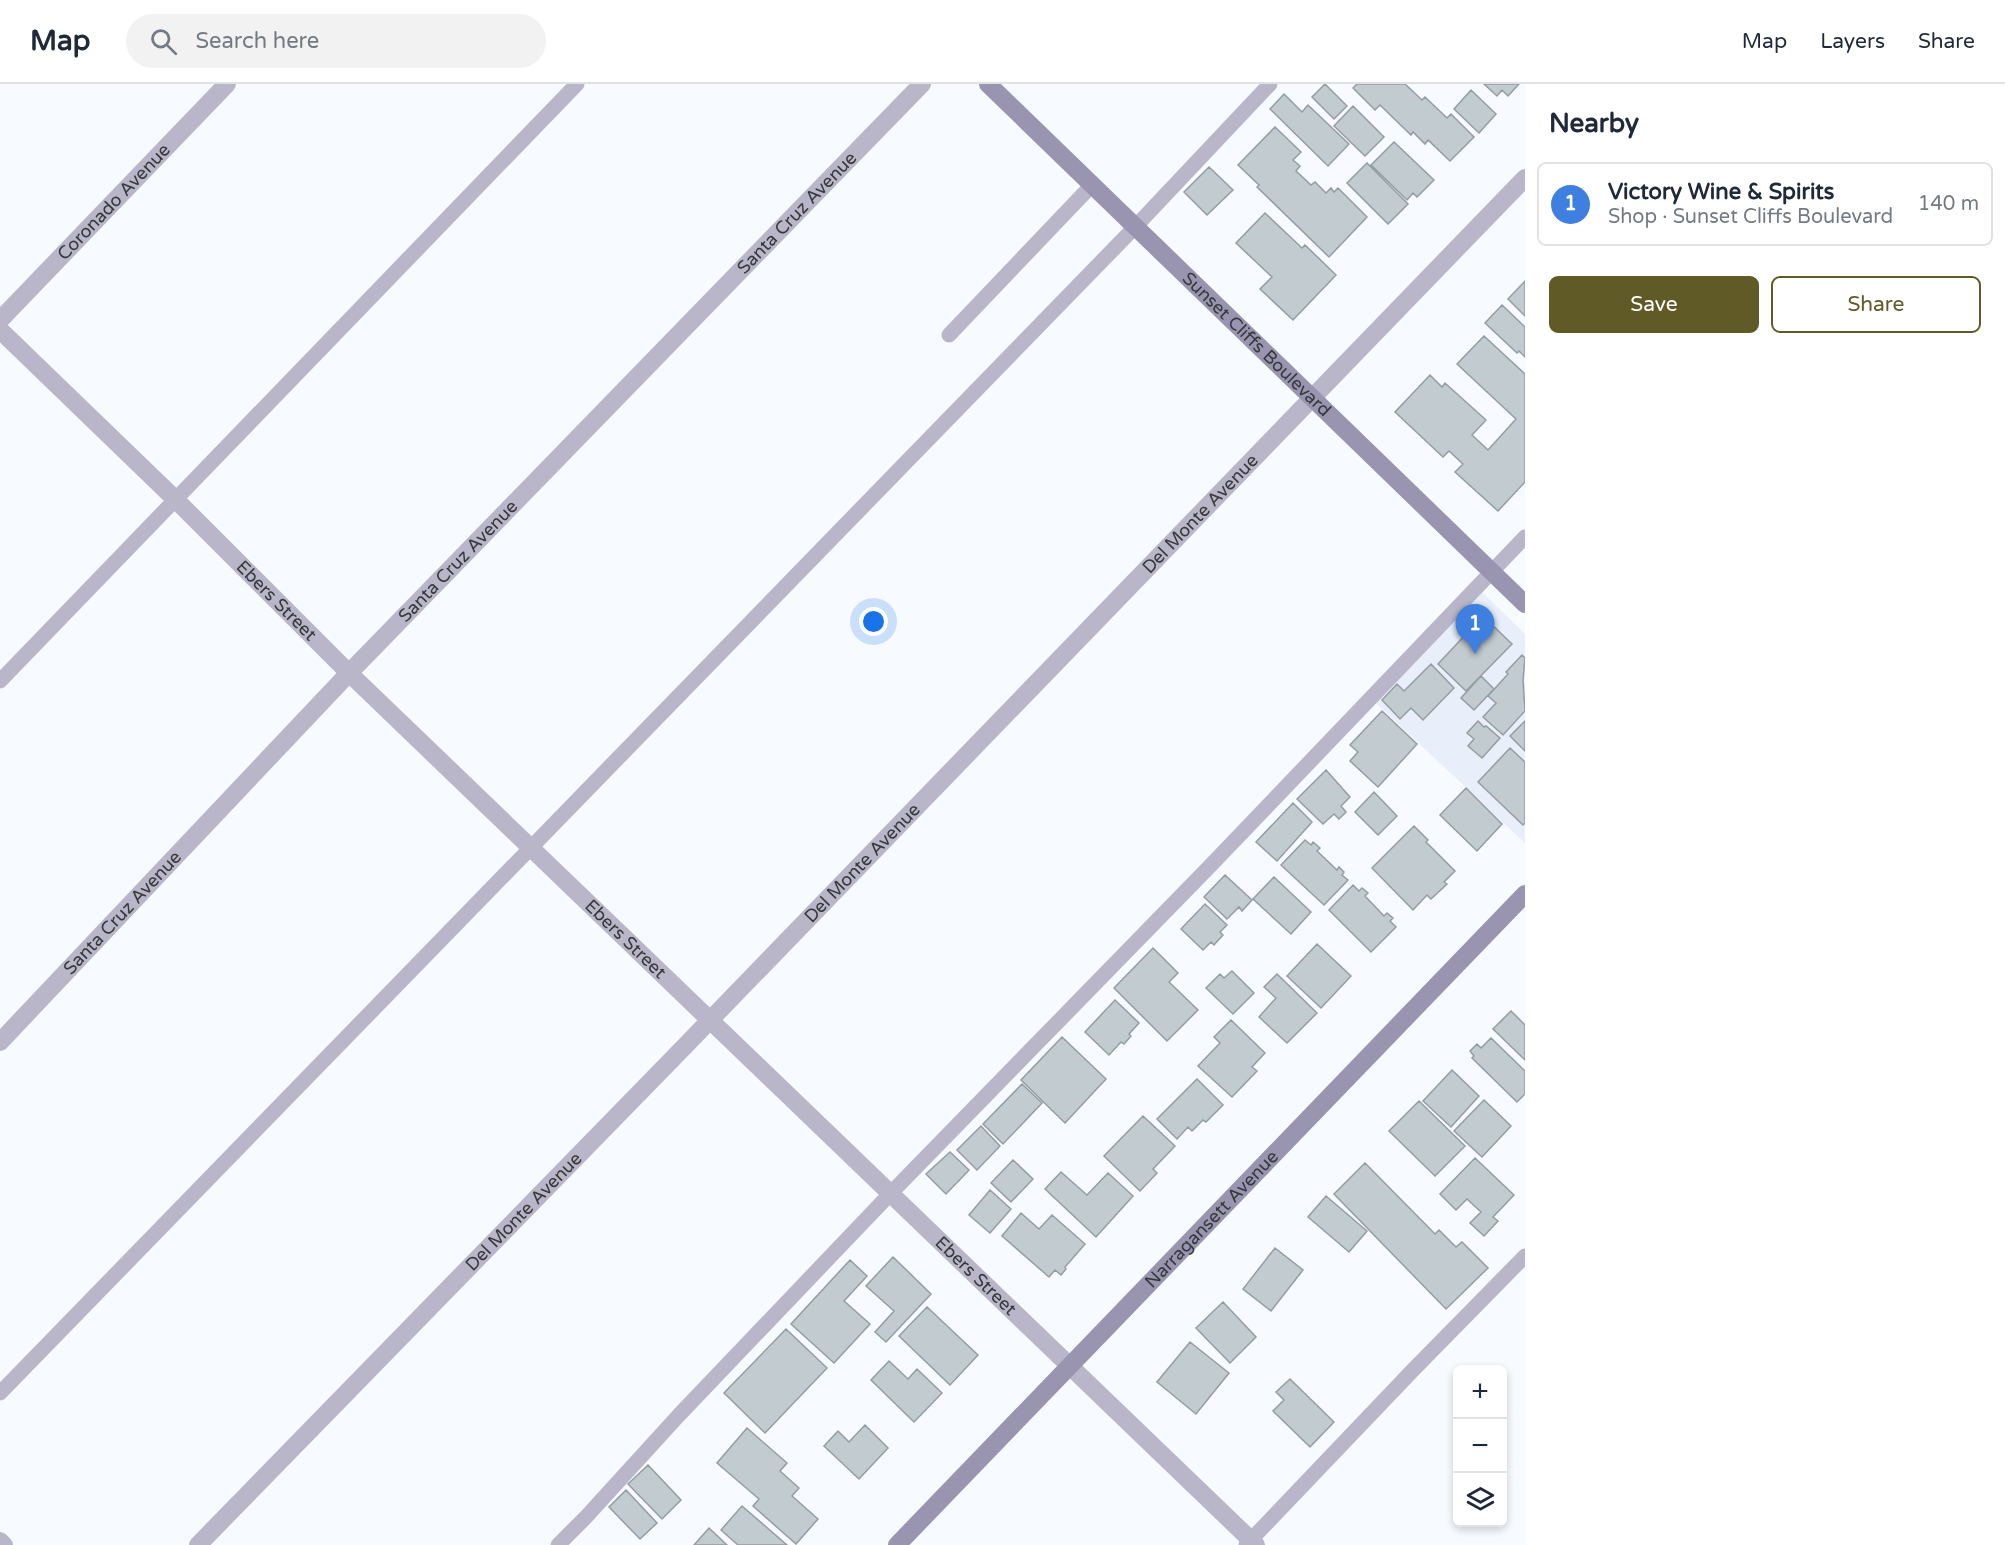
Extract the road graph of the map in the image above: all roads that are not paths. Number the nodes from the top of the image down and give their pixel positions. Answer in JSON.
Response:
{"nodes":[{"id":1,"x":227,"y":84,"type":"edge"},
{"id":2,"x":577,"y":84,"type":"edge"},
{"id":3,"x":922,"y":84,"type":"edge"},
{"id":4,"x":988,"y":84,"type":"edge"},
{"id":5,"x":1270,"y":84,"type":"edge"},
{"id":6,"x":1525,"y":178,"type":"edge"},
{"id":7,"x":1092,"y":185,"type":"junction"},
{"id":8,"x":1136,"y":226,"type":"junction"},
{"id":9,"x":0,"y":320,"type":"edge"},
{"id":10,"x":0,"y":330,"type":"edge"},
{"id":11,"x":949,"y":335,"type":"dead end"},
{"id":12,"x":1311,"y":398,"type":"junction"},
{"id":13,"x":176,"y":500,"type":"junction"},
{"id":14,"x":1525,"y":537,"type":"edge"},
{"id":15,"x":1491,"y":571,"type":"junction"},
{"id":16,"x":1525,"y":604,"type":"edge"},
{"id":17,"x":349,"y":673,"type":"junction"},
{"id":18,"x":0,"y":681,"type":"edge"},
{"id":19,"x":531,"y":848,"type":"junction"},
{"id":20,"x":1525,"y":894,"type":"edge"},
{"id":21,"x":709,"y":1020,"type":"junction"},
{"id":22,"x":0,"y":1041,"type":"edge"},
{"id":23,"x":890,"y":1194,"type":"junction"},
{"id":24,"x":1525,"y":1256,"type":"edge"},
{"id":25,"x":1070,"y":1366,"type":"junction"},
{"id":26,"x":0,"y":1393,"type":"edge"},
{"id":27,"x":0,"y":1541,"type":"edge"},
{"id":28,"x":1251,"y":1543,"type":"edge"},
{"id":29,"x":4,"y":1545,"type":"edge"},
{"id":30,"x":198,"y":1545,"type":"edge"},
{"id":31,"x":558,"y":1545,"type":"edge"},
{"id":32,"x":897,"y":1545,"type":"edge"}],
"edges":[{"from":1,"to":9,"type":"street","name":"Coronado Avenue"},
{"from":2,"to":13,"type":"lane"},
{"from":3,"to":17,"type":"street","name":"Santa Cruz Avenue"},
{"from":4,"to":7,"type":"street","name":"Sunset Cliffs Boulevard"},
{"from":5,"to":8,"type":"lane"},
{"from":6,"to":12,"type":"street","name":"Del Monte Avenue"},
{"from":7,"to":8,"type":"street","name":"Sunset Cliffs Boulevard"},
{"from":7,"to":11,"type":"lane"},
{"from":8,"to":12,"type":"street","name":"Sunset Cliffs Boulevard"},
{"from":8,"to":19,"type":"lane"},
{"from":10,"to":13,"type":"street","name":"Ebers Street"},
{"from":12,"to":15,"type":"street","name":"Sunset Cliffs Boulevard"},
{"from":12,"to":21,"type":"street","name":"Del Monte Avenue"},
{"from":13,"to":17,"type":"street","name":"Ebers Street"},
{"from":13,"to":18,"type":"lane"},
{"from":14,"to":15,"type":"lane"},
{"from":15,"to":16,"type":"street","name":"Sunset Cliffs Boulevard"},
{"from":15,"to":23,"type":"lane"},
{"from":17,"to":19,"type":"street","name":"Ebers Street"},
{"from":17,"to":22,"type":"street","name":"Santa Cruz Avenue"},
{"from":19,"to":21,"type":"street","name":"Ebers Street"},
{"from":19,"to":26,"type":"lane"},
{"from":20,"to":25,"type":"street","name":"Narragansett Avenue"},
{"from":21,"to":23,"type":"street","name":"Ebers Street"},
{"from":21,"to":30,"type":"street","name":"Del Monte Avenue"},
{"from":23,"to":25,"type":"street","name":"Ebers Street"},
{"from":23,"to":31,"type":"lane"},
{"from":24,"to":28,"type":"lane"},
{"from":25,"to":28,"type":"street","name":"Ebers Street"},
{"from":25,"to":32,"type":"street","name":"Narragansett Avenue"},
{"from":27,"to":29,"type":"street"}]}
